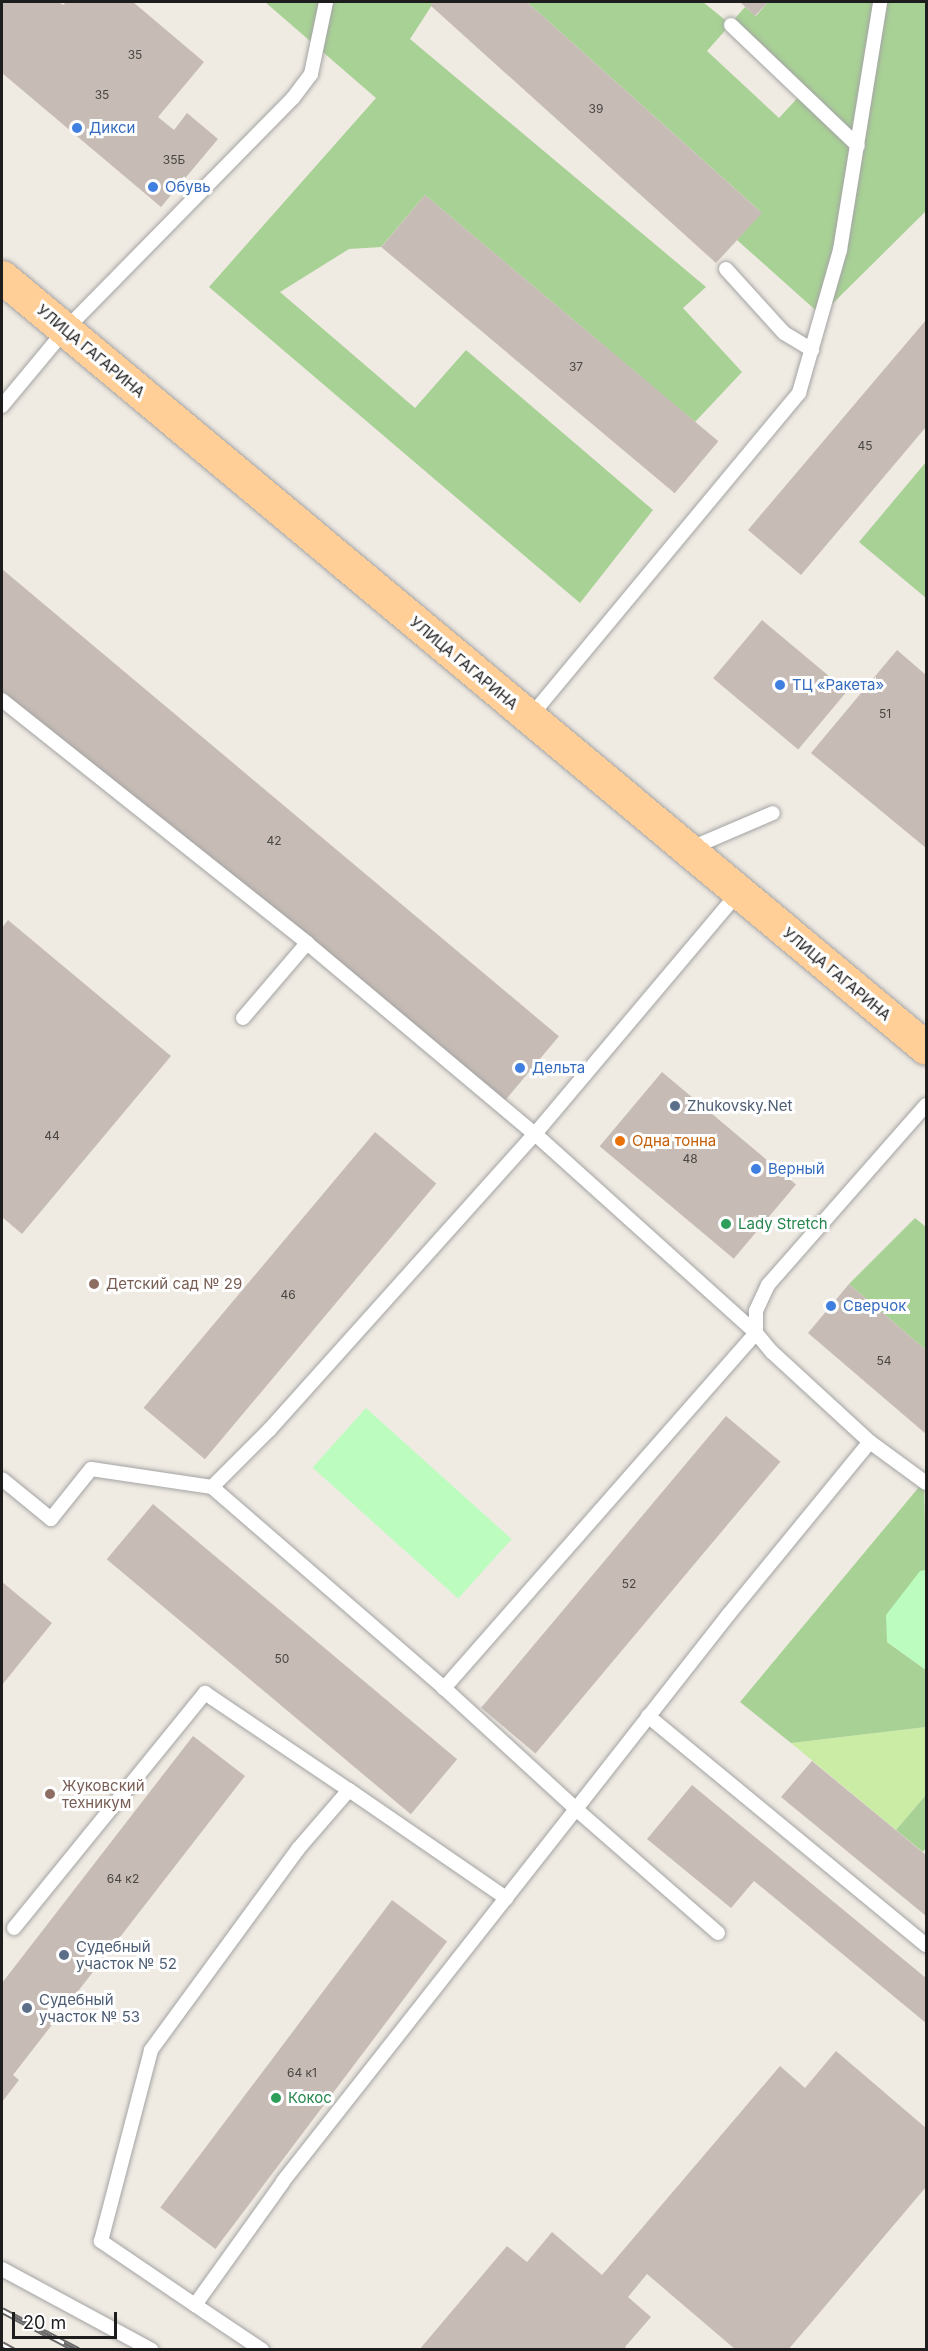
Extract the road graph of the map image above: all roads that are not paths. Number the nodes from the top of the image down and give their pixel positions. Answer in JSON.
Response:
{"nodes":[{"id":1,"x":326,"y":2,"type":"edge"},
{"id":2,"x":880,"y":2,"type":"edge"},
{"id":3,"x":730,"y":25,"type":"dead end"},
{"id":4,"x":858,"y":146,"type":"junction"},
{"id":5,"x":726,"y":269,"type":"dead end"},
{"id":6,"x":2,"y":277,"type":"edge"},
{"id":7,"x":65,"y":330,"type":"junction"},
{"id":8,"x":812,"y":350,"type":"junction"},
{"id":9,"x":2,"y":406,"type":"edge"},
{"id":10,"x":2,"y":700,"type":"edge"},
{"id":11,"x":530,"y":717,"type":"junction"},
{"id":12,"x":773,"y":813,"type":"dead end"},
{"id":13,"x":688,"y":849,"type":"junction"},
{"id":14,"x":739,"y":892,"type":"junction"},
{"id":15,"x":307,"y":943,"type":"junction"},
{"id":16,"x":243,"y":1018,"type":"dead end"},
{"id":17,"x":927,"y":1048,"type":"edge"},
{"id":18,"x":927,"y":1105,"type":"edge"},
{"id":19,"x":535,"y":1134,"type":"junction"},
{"id":20,"x":756,"y":1333,"type":"junction"},
{"id":21,"x":870,"y":1442,"type":"junction"},
{"id":22,"x":2,"y":1479,"type":"edge"},
{"id":23,"x":927,"y":1482,"type":"edge"},
{"id":24,"x":212,"y":1487,"type":"junction"},
{"id":25,"x":444,"y":1688,"type":"junction"},
{"id":26,"x":648,"y":1716,"type":"junction"},
{"id":27,"x":349,"y":1790,"type":"junction"},
{"id":28,"x":576,"y":1809,"type":"junction"},
{"id":29,"x":506,"y":1898,"type":"junction"},
{"id":30,"x":14,"y":1929,"type":"dead end"},
{"id":31,"x":718,"y":1933,"type":"dead end"},
{"id":32,"x":927,"y":1945,"type":"edge"},
{"id":33,"x":2,"y":2269,"type":"edge"},
{"id":34,"x":195,"y":2305,"type":"junction"},
{"id":35,"x":152,"y":2349,"type":"edge"},
{"id":36,"x":262,"y":2349,"type":"edge"}],
"edges":[{"from":1,"to":7,"type":"lane"},
{"from":2,"to":4,"type":"lane"},
{"from":3,"to":4,"type":"lane"},
{"from":4,"to":8,"type":"lane"},
{"from":5,"to":8,"type":"lane"},
{"from":6,"to":7,"type":"main road","name":"УЛИЦА ГАГАРИНА"},
{"from":7,"to":9,"type":"lane"},
{"from":7,"to":11,"type":"main road","name":"УЛИЦА ГАГАРИНА"},
{"from":8,"to":11,"type":"lane"},
{"from":10,"to":15,"type":"lane"},
{"from":11,"to":13,"type":"main road","name":"УЛИЦА ГАГАРИНА"},
{"from":12,"to":13,"type":"lane"},
{"from":13,"to":14,"type":"main road","name":"УЛИЦА ГАГАРИНА"},
{"from":14,"to":17,"type":"main road","name":"УЛИЦА ГАГАРИНА"},
{"from":14,"to":19,"type":"lane"},
{"from":15,"to":16,"type":"lane"},
{"from":15,"to":19,"type":"lane"},
{"from":18,"to":20,"type":"lane"},
{"from":19,"to":20,"type":"lane"},
{"from":19,"to":24,"type":"lane"},
{"from":20,"to":21,"type":"lane"},
{"from":20,"to":25,"type":"lane"},
{"from":21,"to":23,"type":"lane"},
{"from":21,"to":26,"type":"lane"},
{"from":22,"to":24,"type":"lane"},
{"from":24,"to":25,"type":"lane"},
{"from":25,"to":28,"type":"lane"},
{"from":26,"to":28,"type":"lane"},
{"from":26,"to":32,"type":"lane"},
{"from":27,"to":29,"type":"lane"},
{"from":27,"to":30,"type":"lane"},
{"from":27,"to":34,"type":"lane"},
{"from":28,"to":29,"type":"lane"},
{"from":28,"to":31,"type":"lane"},
{"from":29,"to":34,"type":"lane"},
{"from":33,"to":35,"type":"lane"},
{"from":34,"to":36,"type":"lane"}]}
